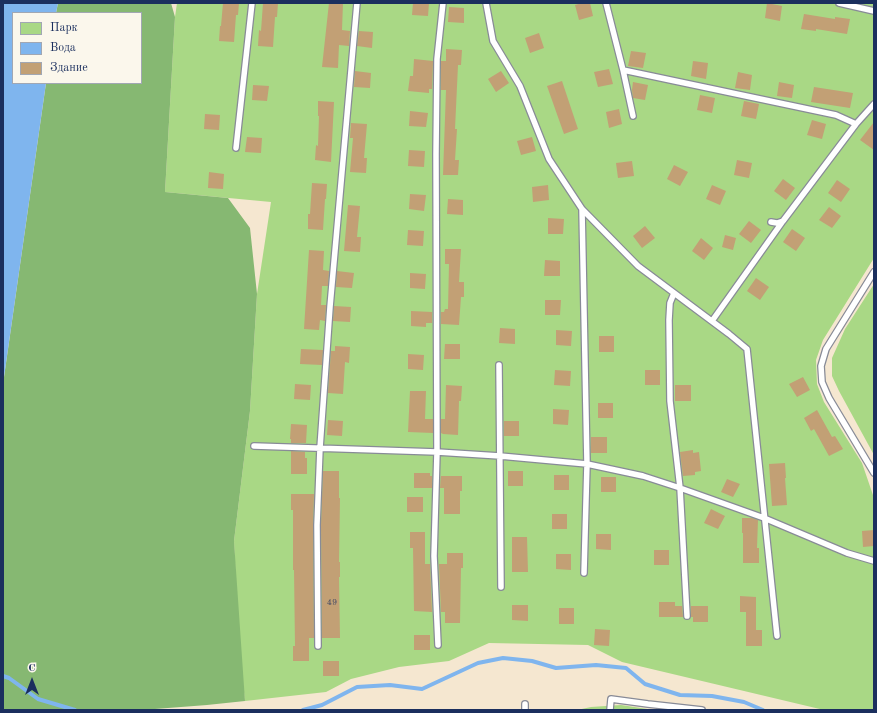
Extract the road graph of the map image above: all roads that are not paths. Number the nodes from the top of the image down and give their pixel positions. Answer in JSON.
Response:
{"nodes":[{"id":1,"x":252,"y":3,"type":"edge"},
{"id":2,"x":357,"y":3,"type":"edge"},
{"id":3,"x":443,"y":3,"type":"edge"},
{"id":4,"x":486,"y":3,"type":"edge"},
{"id":5,"x":606,"y":3,"type":"edge"},
{"id":6,"x":839,"y":3,"type":"edge"},
{"id":7,"x":874,"y":11,"type":"edge"},
{"id":8,"x":623,"y":70,"type":"junction"},
{"id":9,"x":874,"y":104,"type":"edge"},
{"id":10,"x":633,"y":116,"type":"dead end"},
{"id":11,"x":856,"y":124,"type":"junction"},
{"id":12,"x":236,"y":148,"type":"dead end"},
{"id":13,"x":582,"y":209,"type":"junction"},
{"id":14,"x":783,"y":221,"type":"junction"},
{"id":15,"x":771,"y":222,"type":"dead end"},
{"id":16,"x":874,"y":272,"type":"edge"},
{"id":17,"x":674,"y":293,"type":"junction"},
{"id":18,"x":712,"y":321,"type":"junction"},
{"id":19,"x":499,"y":365,"type":"dead end"},
{"id":20,"x":254,"y":446,"type":"dead end"},
{"id":21,"x":320,"y":448,"type":"junction"},
{"id":22,"x":437,"y":452,"type":"junction"},
{"id":23,"x":500,"y":456,"type":"junction"},
{"id":24,"x":587,"y":464,"type":"junction"},
{"id":25,"x":874,"y":472,"type":"edge"},
{"id":26,"x":680,"y":488,"type":"junction"},
{"id":27,"x":764,"y":518,"type":"junction"},
{"id":28,"x":874,"y":561,"type":"edge"},
{"id":29,"x":584,"y":573,"type":"dead end"},
{"id":30,"x":501,"y":587,"type":"dead end"},
{"id":31,"x":687,"y":616,"type":"dead end"},
{"id":32,"x":777,"y":636,"type":"dead end"},
{"id":33,"x":438,"y":645,"type":"dead end"},
{"id":34,"x":318,"y":646,"type":"dead end"},
{"id":35,"x":610,"y":710,"type":"edge"},
{"id":36,"x":702,"y":710,"type":"edge"}],
"edges":[{"from":1,"to":12,"type":"lane"},
{"from":2,"to":21,"type":"lane"},
{"from":3,"to":22,"type":"lane"},
{"from":4,"to":13,"type":"lane"},
{"from":5,"to":8,"type":"lane"},
{"from":6,"to":7,"type":"lane"},
{"from":8,"to":10,"type":"lane"},
{"from":8,"to":11,"type":"lane"},
{"from":9,"to":11,"type":"lane"},
{"from":11,"to":14,"type":"lane"},
{"from":13,"to":17,"type":"lane"},
{"from":13,"to":24,"type":"lane"},
{"from":14,"to":15,"type":"lane"},
{"from":14,"to":18,"type":"lane"},
{"from":16,"to":25,"type":"lane"},
{"from":17,"to":18,"type":"lane"},
{"from":17,"to":26,"type":"lane"},
{"from":18,"to":27,"type":"lane"},
{"from":19,"to":23,"type":"lane"},
{"from":20,"to":21,"type":"lane"},
{"from":21,"to":22,"type":"lane"},
{"from":21,"to":34,"type":"lane"},
{"from":22,"to":23,"type":"lane"},
{"from":22,"to":33,"type":"lane"},
{"from":23,"to":24,"type":"lane"},
{"from":23,"to":30,"type":"lane"},
{"from":24,"to":26,"type":"lane"},
{"from":24,"to":29,"type":"lane"},
{"from":26,"to":27,"type":"lane"},
{"from":26,"to":31,"type":"lane"},
{"from":27,"to":28,"type":"lane"},
{"from":27,"to":32,"type":"lane"},
{"from":35,"to":36,"type":"lane"}]}
